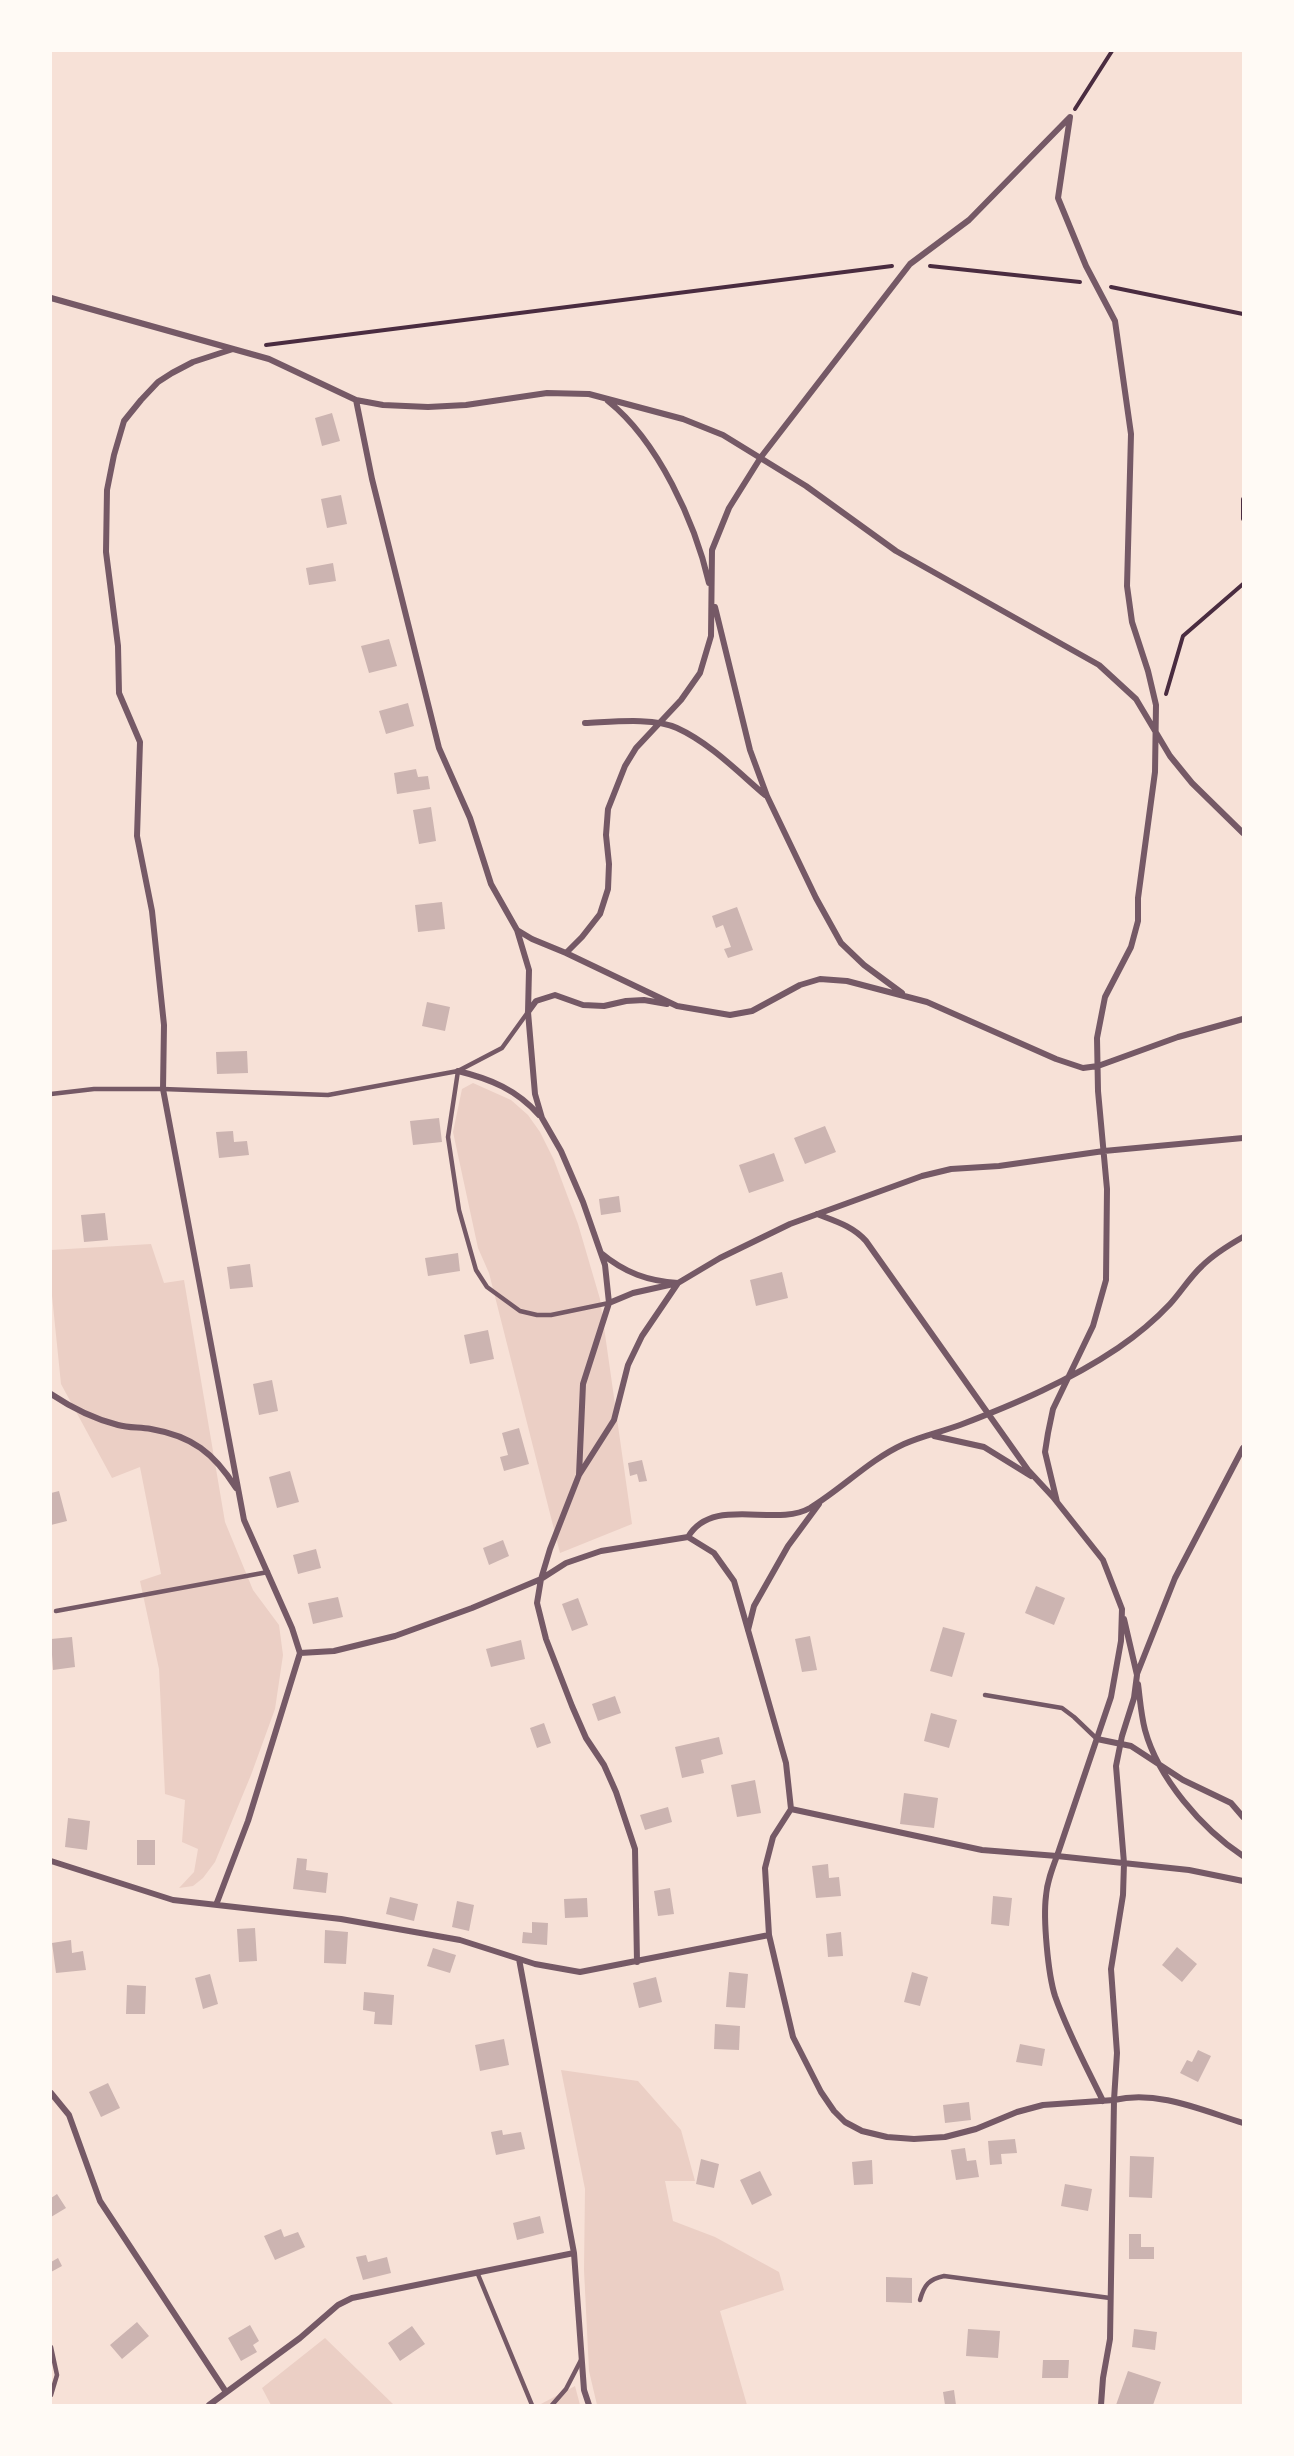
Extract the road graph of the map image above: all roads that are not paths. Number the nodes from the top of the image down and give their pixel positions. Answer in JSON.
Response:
{"nodes":[{"id":1,"x":51,"y":298,"type":"edge"},
{"id":2,"x":233,"y":349,"type":"junction"},
{"id":3,"x":605,"y":398,"type":"junction"},
{"id":4,"x":356,"y":400,"type":"junction"},
{"id":5,"x":761,"y":457,"type":"junction"},
{"id":6,"x":712,"y":596,"type":"junction"},
{"id":7,"x":585,"y":723,"type":"dead end"},
{"id":8,"x":657,"y":724,"type":"junction"},
{"id":9,"x":1155,"y":729,"type":"junction"},
{"id":10,"x":767,"y":796,"type":"junction"},
{"id":11,"x":1243,"y":833,"type":"edge"},
{"id":12,"x":517,"y":930,"type":"junction"},
{"id":13,"x":566,"y":953,"type":"junction"},
{"id":14,"x":910,"y":998,"type":"junction"},
{"id":15,"x":677,"y":1006,"type":"junction"},
{"id":16,"x":528,"y":1012,"type":"junction"},
{"id":17,"x":1243,"y":1019,"type":"edge"},
{"id":18,"x":1098,"y":1066,"type":"junction"},
{"id":19,"x":458,"y":1071,"type":"junction"},
{"id":20,"x":163,"y":1089,"type":"junction"},
{"id":21,"x":51,"y":1094,"type":"edge"},
{"id":22,"x":542,"y":1118,"type":"junction"},
{"id":23,"x":1243,"y":1138,"type":"edge"},
{"id":24,"x":1104,"y":1150,"type":"junction"},
{"id":25,"x":817,"y":1214,"type":"junction"},
{"id":26,"x":1243,"y":1237,"type":"edge"},
{"id":27,"x":600,"y":1253,"type":"junction"},
{"id":28,"x":678,"y":1283,"type":"junction"},
{"id":29,"x":609,"y":1303,"type":"junction"},
{"id":30,"x":1070,"y":1376,"type":"junction"},
{"id":31,"x":51,"y":1394,"type":"edge"},
{"id":32,"x":988,"y":1414,"type":"junction"},
{"id":33,"x":925,"y":1436,"type":"junction"},
{"id":34,"x":1243,"y":1448,"type":"edge"},
{"id":35,"x":579,"y":1475,"type":"junction"},
{"id":36,"x":1039,"y":1481,"type":"junction"},
{"id":37,"x":239,"y":1492,"type":"junction"},
{"id":38,"x":821,"y":1500,"type":"junction"},
{"id":39,"x":1057,"y":1502,"type":"junction"},
{"id":40,"x":688,"y":1537,"type":"junction"},
{"id":41,"x":268,"y":1572,"type":"junction"},
{"id":42,"x":541,"y":1579,"type":"junction"},
{"id":43,"x":1122,"y":1609,"type":"junction"},
{"id":44,"x":56,"y":1611,"type":"dead end"},
{"id":45,"x":748,"y":1630,"type":"junction"},
{"id":46,"x":300,"y":1653,"type":"junction"},
{"id":47,"x":1137,"y":1675,"type":"junction"},
{"id":48,"x":986,"y":1695,"type":"dead end"},
{"id":49,"x":1097,"y":1739,"type":"junction"},
{"id":50,"x":1120,"y":1744,"type":"junction"},
{"id":51,"x":1162,"y":1766,"type":"junction"},
{"id":52,"x":791,"y":1809,"type":"junction"},
{"id":53,"x":1243,"y":1817,"type":"edge"},
{"id":54,"x":1057,"y":1856,"type":"junction"},
{"id":55,"x":1243,"y":1856,"type":"edge"},
{"id":56,"x":51,"y":1861,"type":"edge"},
{"id":57,"x":1124,"y":1863,"type":"junction"},
{"id":58,"x":1243,"y":1881,"type":"edge"},
{"id":59,"x":216,"y":1905,"type":"junction"},
{"id":60,"x":769,"y":1935,"type":"junction"},
{"id":61,"x":519,"y":1959,"type":"junction"},
{"id":62,"x":637,"y":1962,"type":"junction"},
{"id":63,"x":51,"y":2093,"type":"edge"},
{"id":64,"x":1114,"y":2100,"type":"junction"},
{"id":65,"x":1103,"y":2101,"type":"junction"},
{"id":66,"x":1243,"y":2123,"type":"edge"},
{"id":67,"x":574,"y":2253,"type":"junction"},
{"id":68,"x":477,"y":2272,"type":"junction"},
{"id":69,"x":1110,"y":2298,"type":"junction"},
{"id":70,"x":920,"y":2300,"type":"dead end"},
{"id":71,"x":51,"y":2347,"type":"edge"},
{"id":72,"x":582,"y":2358,"type":"junction"},
{"id":73,"x":226,"y":2392,"type":"junction"},
{"id":74,"x":51,"y":2395,"type":"edge"},
{"id":75,"x":209,"y":2405,"type":"edge"},
{"id":76,"x":532,"y":2405,"type":"edge"},
{"id":77,"x":552,"y":2405,"type":"edge"},
{"id":78,"x":589,"y":2405,"type":"edge"},
{"id":79,"x":1101,"y":2405,"type":"edge"}],
"edges":[{"from":1,"to":2,"type":"street"},
{"from":2,"to":4,"type":"street"},
{"from":2,"to":20,"type":"street"},
{"from":3,"to":4,"type":"street"},
{"from":3,"to":5,"type":"street"},
{"from":3,"to":6,"type":"street"},
{"from":4,"to":12,"type":"street"},
{"from":5,"to":6,"type":"street"},
{"from":5,"to":9,"type":"street"},
{"from":5,"to":9,"type":"street"},
{"from":6,"to":8,"type":"street"},
{"from":6,"to":10,"type":"street"},
{"from":7,"to":8,"type":"street"},
{"from":8,"to":10,"type":"street"},
{"from":8,"to":13,"type":"street"},
{"from":9,"to":11,"type":"street"},
{"from":9,"to":18,"type":"street"},
{"from":10,"to":14,"type":"street"},
{"from":12,"to":13,"type":"street"},
{"from":12,"to":16,"type":"street"},
{"from":13,"to":15,"type":"street"},
{"from":14,"to":15,"type":"street"},
{"from":14,"to":18,"type":"street"},
{"from":15,"to":16,"type":"street"},
{"from":16,"to":19,"type":"lane"},
{"from":16,"to":22,"type":"street"},
{"from":17,"to":18,"type":"street"},
{"from":18,"to":24,"type":"street"},
{"from":19,"to":20,"type":"lane"},
{"from":19,"to":22,"type":"street"},
{"from":19,"to":29,"type":"lane"},
{"from":20,"to":21,"type":"lane"},
{"from":20,"to":37,"type":"street"},
{"from":22,"to":27,"type":"street"},
{"from":23,"to":24,"type":"street"},
{"from":24,"to":25,"type":"street"},
{"from":24,"to":30,"type":"street"},
{"from":25,"to":28,"type":"street"},
{"from":25,"to":32,"type":"street"},
{"from":26,"to":30,"type":"street"},
{"from":27,"to":28,"type":"street"},
{"from":27,"to":29,"type":"street"},
{"from":28,"to":29,"type":"street"},
{"from":28,"to":35,"type":"street"},
{"from":29,"to":35,"type":"street"},
{"from":30,"to":32,"type":"street"},
{"from":30,"to":39,"type":"street"},
{"from":31,"to":37,"type":"street"},
{"from":32,"to":33,"type":"street"},
{"from":32,"to":36,"type":"street"},
{"from":33,"to":36,"type":"street"},
{"from":33,"to":38,"type":"street"},
{"from":34,"to":47,"type":"street"},
{"from":35,"to":42,"type":"street"},
{"from":36,"to":39,"type":"street"},
{"from":37,"to":41,"type":"street"},
{"from":38,"to":40,"type":"street"},
{"from":38,"to":45,"type":"street"},
{"from":39,"to":43,"type":"street"},
{"from":40,"to":42,"type":"street"},
{"from":40,"to":45,"type":"street"},
{"from":41,"to":44,"type":"lane"},
{"from":41,"to":46,"type":"street"},
{"from":42,"to":46,"type":"street"},
{"from":42,"to":62,"type":"street"},
{"from":43,"to":47,"type":"street"},
{"from":43,"to":49,"type":"street"},
{"from":45,"to":52,"type":"street"},
{"from":46,"to":59,"type":"street"},
{"from":47,"to":50,"type":"street"},
{"from":47,"to":51,"type":"street"},
{"from":48,"to":49,"type":"lane"},
{"from":49,"to":50,"type":"street"},
{"from":49,"to":54,"type":"street"},
{"from":50,"to":51,"type":"street"},
{"from":50,"to":57,"type":"street"},
{"from":51,"to":53,"type":"street"},
{"from":51,"to":55,"type":"street"},
{"from":52,"to":54,"type":"street"},
{"from":52,"to":60,"type":"street"},
{"from":54,"to":57,"type":"street"},
{"from":54,"to":65,"type":"street"},
{"from":56,"to":59,"type":"street"},
{"from":57,"to":58,"type":"street"},
{"from":57,"to":64,"type":"street"},
{"from":59,"to":61,"type":"street"},
{"from":60,"to":62,"type":"street"},
{"from":60,"to":65,"type":"street"},
{"from":61,"to":62,"type":"street"},
{"from":61,"to":67,"type":"street"},
{"from":63,"to":73,"type":"street"},
{"from":64,"to":65,"type":"street"},
{"from":64,"to":66,"type":"street"},
{"from":64,"to":69,"type":"street"},
{"from":67,"to":68,"type":"street"},
{"from":67,"to":72,"type":"street"},
{"from":68,"to":73,"type":"street"},
{"from":68,"to":76,"type":"lane"},
{"from":69,"to":70,"type":"lane"},
{"from":69,"to":79,"type":"street"},
{"from":71,"to":74,"type":"lane"},
{"from":72,"to":77,"type":"lane"},
{"from":72,"to":78,"type":"street"},
{"from":73,"to":75,"type":"street"}]}
